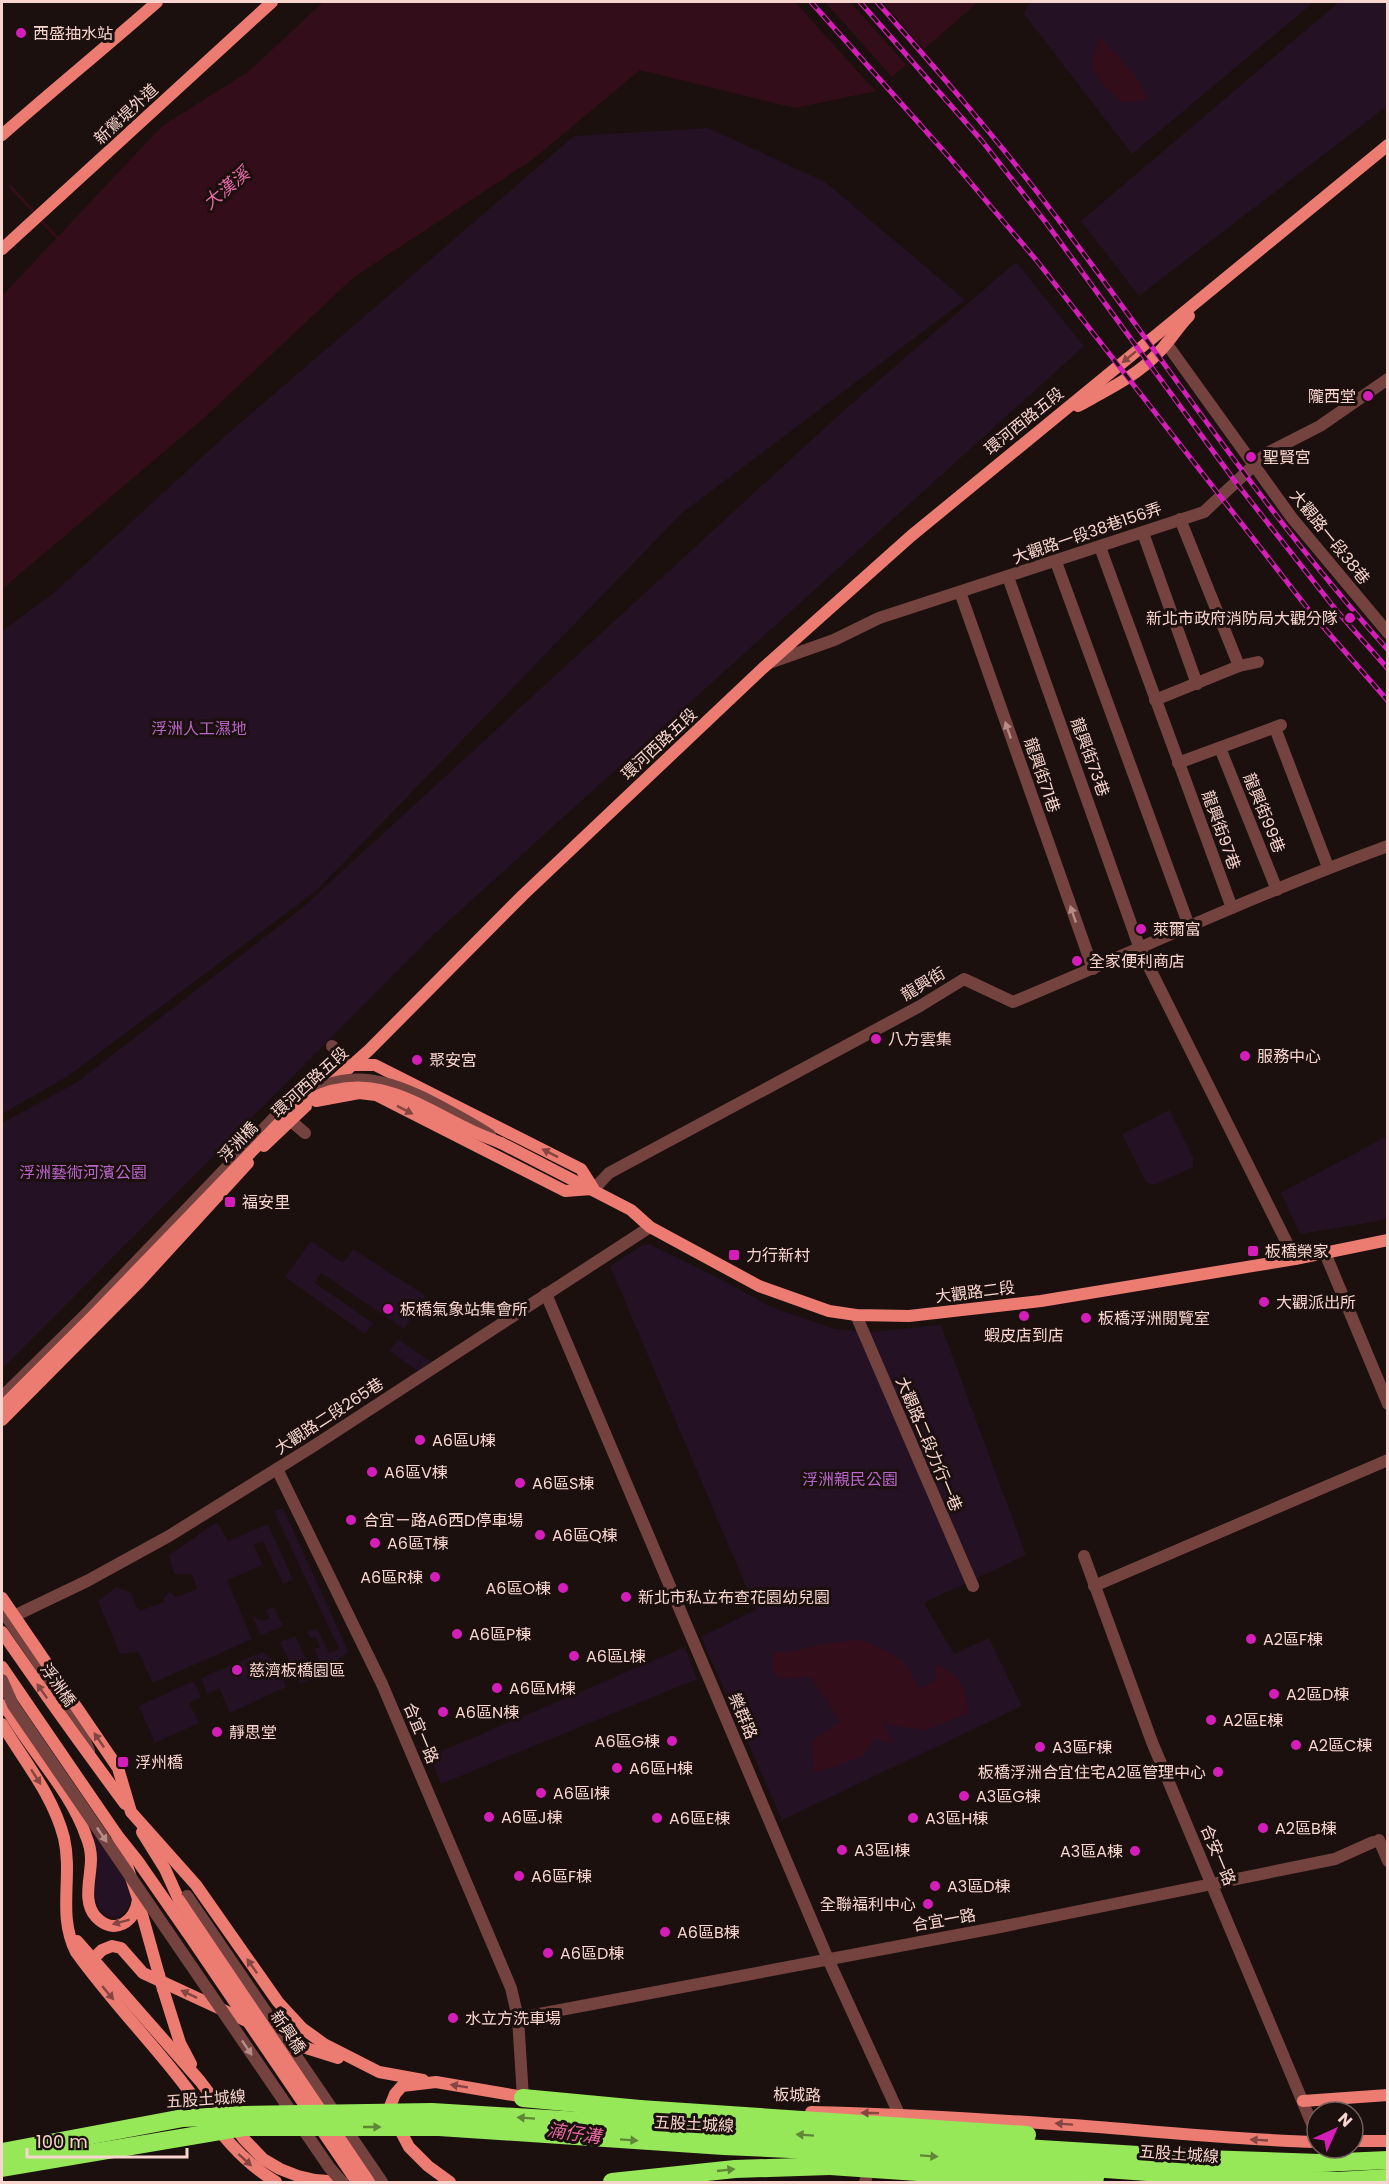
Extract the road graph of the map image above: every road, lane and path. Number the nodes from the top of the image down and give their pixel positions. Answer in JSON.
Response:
{"nodes":[{"id":1,"x":157,"y":2,"type":"edge"},
{"id":2,"x":272,"y":2,"type":"edge"},
{"id":3,"x":2,"y":135,"type":"edge"},
{"id":4,"x":1388,"y":145,"type":"edge"},
{"id":5,"x":2,"y":249,"type":"edge"},
{"id":6,"x":1221,"y":282,"type":"junction"},
{"id":7,"x":1166,"y":343,"type":"junction"},
{"id":8,"x":1388,"y":380,"type":"edge"},
{"id":9,"x":1055,"y":418,"type":"junction"},
{"id":10,"x":1254,"y":465,"type":"junction"},
{"id":11,"x":1180,"y":519,"type":"junction"},
{"id":12,"x":1143,"y":533,"type":"junction"},
{"id":13,"x":1100,"y":547,"type":"junction"},
{"id":14,"x":1056,"y":561,"type":"junction"},
{"id":15,"x":1008,"y":577,"type":"junction"},
{"id":16,"x":960,"y":592,"type":"junction"},
{"id":17,"x":1388,"y":633,"type":"edge"},
{"id":18,"x":1258,"y":662,"type":"dead end"},
{"id":19,"x":768,"y":664,"type":"junction"},
{"id":20,"x":1239,"y":666,"type":"junction"},
{"id":21,"x":1197,"y":684,"type":"junction"},
{"id":22,"x":1155,"y":699,"type":"junction"},
{"id":23,"x":1220,"y":748,"type":"junction"},
{"id":24,"x":1178,"y":764,"type":"junction"},
{"id":25,"x":1388,"y":846,"type":"edge"},
{"id":26,"x":1328,"y":867,"type":"junction"},
{"id":27,"x":1276,"y":890,"type":"junction"},
{"id":28,"x":1232,"y":908,"type":"junction"},
{"id":29,"x":1189,"y":926,"type":"junction"},
{"id":30,"x":1140,"y":949,"type":"junction"},
{"id":31,"x":1093,"y":969,"type":"junction"},
{"id":32,"x":332,"y":1046,"type":"dead end"},
{"id":33,"x":353,"y":1065,"type":"junction"},
{"id":34,"x":376,"y":1095,"type":"junction"},
{"id":35,"x":309,"y":1103,"type":"junction"},
{"id":36,"x":291,"y":1121,"type":"junction"},
{"id":37,"x":305,"y":1133,"type":"dead end"},
{"id":38,"x":501,"y":1143,"type":"junction"},
{"id":39,"x":594,"y":1189,"type":"junction"},
{"id":40,"x":651,"y":1227,"type":"junction"},
{"id":41,"x":1388,"y":1240,"type":"edge"},
{"id":42,"x":1325,"y":1253,"type":"junction"},
{"id":43,"x":1295,"y":1259,"type":"junction"},
{"id":44,"x":546,"y":1294,"type":"junction"},
{"id":45,"x":856,"y":1315,"type":"junction"},
{"id":46,"x":2,"y":1397,"type":"edge"},
{"id":47,"x":1388,"y":1404,"type":"edge"},
{"id":48,"x":2,"y":1407,"type":"edge"},
{"id":49,"x":2,"y":1419,"type":"edge"},
{"id":50,"x":1388,"y":1460,"type":"edge"},
{"id":51,"x":277,"y":1469,"type":"junction"},
{"id":52,"x":1084,"y":1557,"type":"dead end"},
{"id":53,"x":973,"y":1586,"type":"dead end"},
{"id":54,"x":1094,"y":1586,"type":"junction"},
{"id":55,"x":2,"y":1598,"type":"edge"},
{"id":56,"x":2,"y":1610,"type":"edge"},
{"id":57,"x":14,"y":1616,"type":"junction"},
{"id":58,"x":2,"y":1632,"type":"edge"},
{"id":59,"x":2,"y":1667,"type":"edge"},
{"id":60,"x":2,"y":1680,"type":"edge"},
{"id":61,"x":2,"y":1705,"type":"edge"},
{"id":62,"x":3,"y":1726,"type":"edge"},
{"id":63,"x":22,"y":1734,"type":"junction"},
{"id":64,"x":90,"y":1755,"type":"junction"},
{"id":65,"x":131,"y":1812,"type":"junction"},
{"id":66,"x":117,"y":1835,"type":"junction"},
{"id":67,"x":1388,"y":1861,"type":"edge"},
{"id":68,"x":1212,"y":1884,"type":"junction"},
{"id":69,"x":183,"y":1898,"type":"junction"},
{"id":70,"x":138,"y":1899,"type":"junction"},
{"id":71,"x":828,"y":1959,"type":"junction"},
{"id":72,"x":90,"y":1962,"type":"junction"},
{"id":73,"x":518,"y":2018,"type":"junction"},
{"id":74,"x":379,"y":2072,"type":"junction"},
{"id":75,"x":200,"y":2081,"type":"junction"},
{"id":76,"x":436,"y":2082,"type":"junction"},
{"id":77,"x":1388,"y":2095,"type":"edge"},
{"id":78,"x":523,"y":2098,"type":"junction"},
{"id":79,"x":1303,"y":2101,"type":"junction"},
{"id":80,"x":1305,"y":2106,"type":"edge"},
{"id":81,"x":899,"y":2114,"type":"junction"},
{"id":82,"x":1388,"y":2141,"type":"edge"},
{"id":83,"x":1305,"y":2142,"type":"edge"},
{"id":84,"x":1365,"y":2142,"type":"edge"},
{"id":85,"x":2,"y":2152,"type":"edge"},
{"id":86,"x":1305,"y":2155,"type":"edge"},
{"id":87,"x":1305,"y":2156,"type":"edge"},
{"id":88,"x":1365,"y":2159,"type":"edge"},
{"id":89,"x":1320,"y":2160,"type":"edge"},
{"id":90,"x":1388,"y":2160,"type":"edge"},
{"id":91,"x":2,"y":2168,"type":"edge"},
{"id":92,"x":1202,"y":2176,"type":"junction"},
{"id":93,"x":1388,"y":2178,"type":"edge"},
{"id":94,"x":276,"y":2182,"type":"edge"},
{"id":95,"x":342,"y":2182,"type":"edge"},
{"id":96,"x":357,"y":2182,"type":"edge"},
{"id":97,"x":369,"y":2182,"type":"edge"},
{"id":98,"x":382,"y":2182,"type":"edge"},
{"id":99,"x":450,"y":2182,"type":"edge"},
{"id":100,"x":612,"y":2182,"type":"edge"},
{"id":101,"x":865,"y":2182,"type":"edge"},
{"id":102,"x":1320,"y":2182,"type":"edge"}],
"edges":[{"from":1,"to":3,"type":"main road"},
{"from":2,"to":5,"type":"main road","name":"新鶯堤外道"},
{"from":4,"to":6,"type":"main road","name":"環河西路五段"},
{"from":6,"to":7,"type":"main road"},
{"from":6,"to":9,"type":"main road","name":"環河西路五段","one_way":true},
{"from":7,"to":9,"type":"main road"},
{"from":7,"to":10,"type":"street","name":"大觀路一段38巷"},
{"from":8,"to":10,"type":"street","name":"大觀路一段38巷156弄"},
{"from":9,"to":19,"type":"main road","name":"環河西路五段"},
{"from":10,"to":11,"type":"street","name":"大觀路一段38巷156弄"},
{"from":10,"to":17,"type":"street","name":"大觀路一段38巷"},
{"from":11,"to":12,"type":"street","name":"大觀路一段38巷156弄"},
{"from":11,"to":20,"type":"street"},
{"from":12,"to":13,"type":"street","name":"大觀路一段38巷156弄"},
{"from":12,"to":21,"type":"street"},
{"from":13,"to":14,"type":"street","name":"大觀路一段38巷156弄"},
{"from":13,"to":22,"type":"street","name":"龍興街97巷"},
{"from":14,"to":15,"type":"street","name":"大觀路一段38巷156弄"},
{"from":14,"to":29,"type":"street"},
{"from":15,"to":16,"type":"street","name":"大觀路一段38巷156弄"},
{"from":15,"to":30,"type":"street","name":"龍興街73巷"},
{"from":16,"to":19,"type":"street","name":"大觀路一段38巷156弄"},
{"from":31,"to":16,"type":"street","name":"龍興街71巷","one_way":true},
{"from":18,"to":20,"type":"street"},
{"from":19,"to":33,"type":"main road","name":"環河西路五段"},
{"from":20,"to":21,"type":"street"},
{"from":21,"to":22,"type":"street"},
{"from":22,"to":24,"type":"street","name":"龍興街97巷"},
{"from":23,"to":24,"type":"street"},
{"from":23,"to":26,"type":"street"},
{"from":23,"to":27,"type":"street","name":"龍興街99巷"},
{"from":24,"to":28,"type":"street","name":"龍興街97巷"},
{"from":25,"to":26,"type":"street","name":"龍興街"},
{"from":26,"to":27,"type":"street","name":"龍興街"},
{"from":27,"to":28,"type":"street","name":"龍興街"},
{"from":28,"to":29,"type":"street","name":"龍興街"},
{"from":29,"to":30,"type":"street","name":"龍興街"},
{"from":30,"to":31,"type":"street","name":"龍興街"},
{"from":30,"to":43,"type":"street","name":"龍興街73巷"},
{"from":31,"to":39,"type":"street","name":"龍興街"},
{"from":32,"to":33,"type":"street"},
{"from":33,"to":34,"type":"main road"},
{"from":33,"to":35,"type":"main road","name":"環河西路五段"},
{"from":39,"to":33,"type":"main road","one_way":true},
{"from":34,"to":35,"type":"main road"},
{"from":34,"to":39,"type":"main road","one_way":true},
{"from":35,"to":36,"type":"main road","name":"環河西路五段"},
{"from":36,"to":37,"type":"street"},
{"from":36,"to":49,"type":"main road","name":"環河西路五段"},
{"from":38,"to":39,"type":"main road","name":"浮洲橋"},
{"from":38,"to":46,"type":"street","bridge":true},
{"from":38,"to":48,"type":"main road","name":"浮洲橋","bridge":true},
{"from":39,"to":40,"type":"main road","name":"大觀路二段"},
{"from":40,"to":44,"type":"street","name":"大觀路二段265巷"},
{"from":40,"to":45,"type":"main road","name":"大觀路二段"},
{"from":41,"to":42,"type":"main road","name":"大觀路二段"},
{"from":42,"to":43,"type":"main road","name":"大觀路二段"},
{"from":42,"to":47,"type":"street"},
{"from":43,"to":45,"type":"main road","name":"大觀路二段"},
{"from":44,"to":51,"type":"street","name":"大觀路二段265巷"},
{"from":44,"to":71,"type":"street","name":"樂群路"},
{"from":45,"to":53,"type":"street","name":"大觀路二段力行一巷"},
{"from":50,"to":54,"type":"street"},
{"from":51,"to":57,"type":"street","name":"大觀路二段265巷"},
{"from":51,"to":73,"type":"street","name":"合宜一路"},
{"from":52,"to":54,"type":"street","name":"合安一路"},
{"from":54,"to":68,"type":"street","name":"合安一路"},
{"from":55,"to":57,"type":"main road"},
{"from":56,"to":64,"type":"street"},
{"from":65,"to":57,"type":"main road","one_way":true},
{"from":64,"to":58,"type":"main road","name":"浮洲橋","one_way":true},
{"from":59,"to":66,"type":"main road"},
{"from":60,"to":95,"type":"street","one_way":true,"bridge":true},
{"from":61,"to":63,"type":"main road"},
{"from":62,"to":63,"type":"main road"},
{"from":62,"to":72,"type":"main road","one_way":true},
{"from":70,"to":63,"type":"main road","one_way":true},
{"from":64,"to":65,"type":"main road","name":"浮洲橋"},
{"from":65,"to":69,"type":"main road","name":"新興橋"},
{"from":74,"to":65,"type":"main road","one_way":true},
{"from":66,"to":70,"type":"main road"},
{"from":66,"to":96,"type":"main road","name":"新興橋","bridge":true},
{"from":67,"to":68,"type":"street","name":"合宜一路"},
{"from":68,"to":71,"type":"street","name":"合宜一路"},
{"from":68,"to":79,"type":"street","name":"合安一路"},
{"from":69,"to":97,"type":"main road","name":"新興橋","bridge":true},
{"from":69,"to":98,"type":"street","bridge":true},
{"from":70,"to":75,"type":"main road","bridge":true},
{"from":71,"to":73,"type":"street","name":"合宜一路"},
{"from":71,"to":81,"type":"street","name":"樂群路"},
{"from":74,"to":72,"type":"main road","one_way":true},
{"from":72,"to":75,"type":"main road"},
{"from":72,"to":94,"type":"main road","one_way":true},
{"from":73,"to":78,"type":"street","name":"合宜一路"},
{"from":74,"to":76,"type":"main road"},
{"from":75,"to":95,"type":"main road"},
{"from":78,"to":76,"type":"main road","name":"板城路","one_way":true},
{"from":76,"to":99,"type":"main road","name":"板城路"},
{"from":77,"to":79,"type":"main road"},
{"from":81,"to":78,"type":"main road","name":"板城路","one_way":true},
{"from":78,"to":86,"type":"highway","bridge":true},
{"from":79,"to":80,"type":"street","name":"合安一路"},
{"from":83,"to":81,"type":"main road","name":"板城路","one_way":true},
{"from":81,"to":101,"type":"street","bridge":true},
{"from":82,"to":84,"type":"main road"},
{"from":87,"to":85,"type":"highway","name":"五股土城線","one_way":true,"bridge":true},
{"from":88,"to":90,"type":"highway","name":"五股土城線","bridge":true},
{"from":89,"to":102,"type":"street","bridge":true},
{"from":91,"to":92,"type":"highway","name":"五股土城線","one_way":true,"bridge":true},
{"from":92,"to":93,"type":"highway","name":"五股土城線","bridge":true},
{"from":100,"to":92,"type":"highway","one_way":true,"bridge":true}]}
